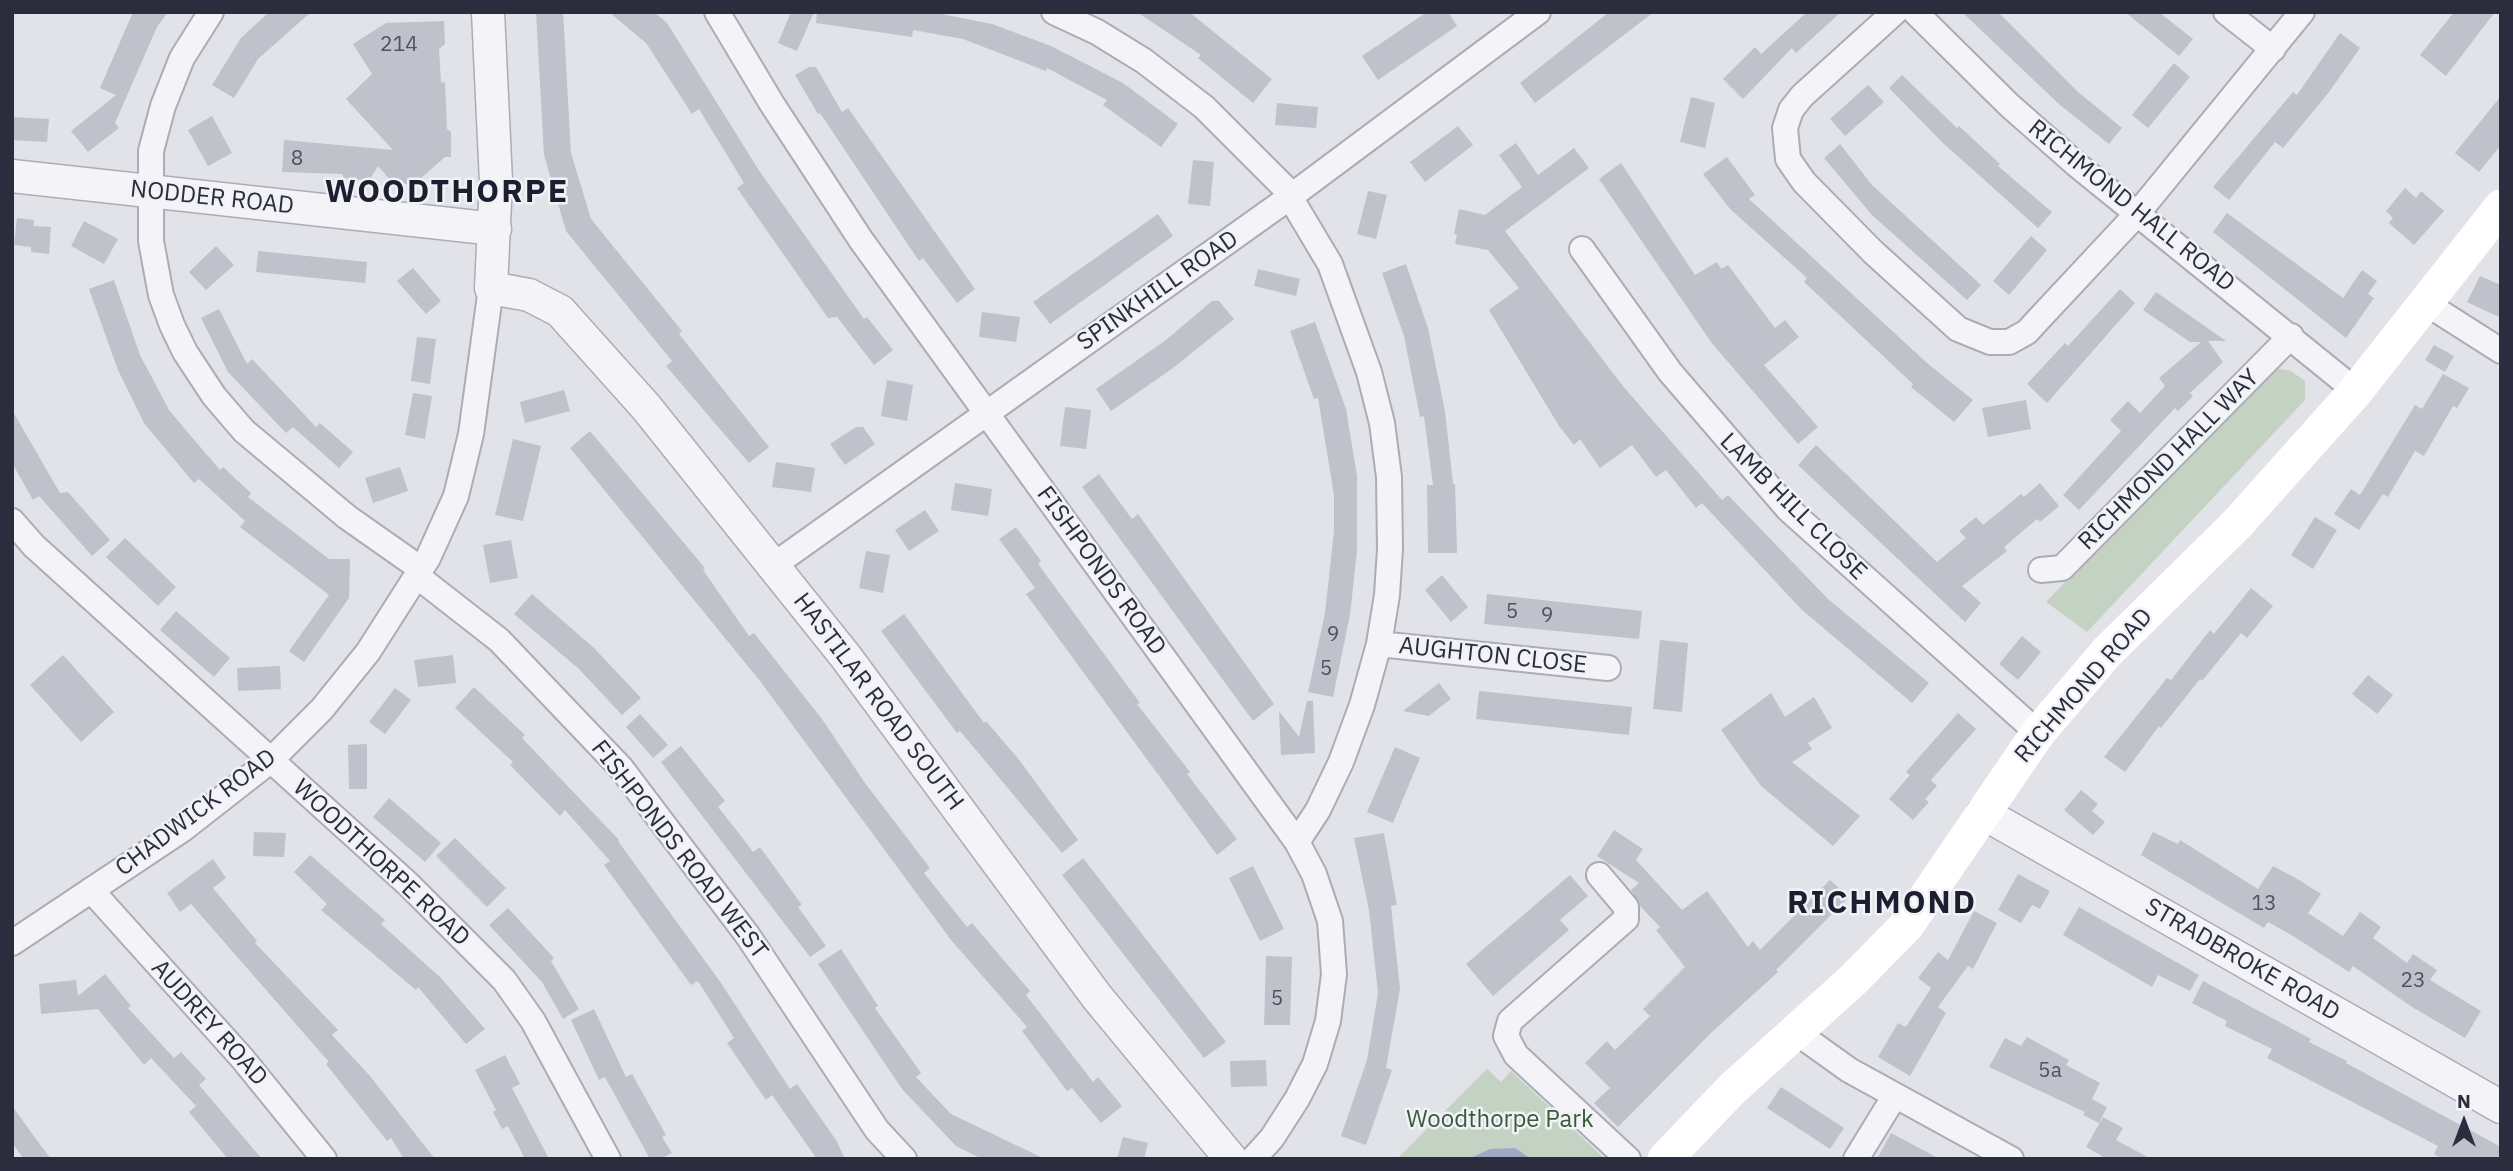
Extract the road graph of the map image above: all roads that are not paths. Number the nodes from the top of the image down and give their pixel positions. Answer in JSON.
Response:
{"nodes":[{"id":1,"x":211,"y":12,"type":"edge"},
{"id":2,"x":488,"y":12,"type":"edge"},
{"id":3,"x":717,"y":12,"type":"edge"},
{"id":4,"x":1054,"y":12,"type":"edge"},
{"id":5,"x":1538,"y":12,"type":"edge"},
{"id":6,"x":1895,"y":12,"type":"edge"},
{"id":7,"x":1915,"y":12,"type":"edge"},
{"id":8,"x":2226,"y":12,"type":"edge"},
{"id":9,"x":2302,"y":12,"type":"edge"},
{"id":10,"x":2273,"y":49,"type":"junction"},
{"id":11,"x":12,"y":176,"type":"edge"},
{"id":12,"x":149,"y":191,"type":"junction"},
{"id":13,"x":1291,"y":196,"type":"junction"},
{"id":14,"x":2501,"y":207,"type":"edge"},
{"id":15,"x":2137,"y":214,"type":"junction"},
{"id":16,"x":495,"y":229,"type":"junction"},
{"id":17,"x":1581,"y":249,"type":"dead end"},
{"id":18,"x":491,"y":288,"type":"junction"},
{"id":19,"x":2424,"y":303,"type":"junction"},
{"id":20,"x":2291,"y":336,"type":"junction"},
{"id":21,"x":2501,"y":351,"type":"edge"},
{"id":22,"x":2356,"y":391,"type":"junction"},
{"id":23,"x":986,"y":412,"type":"junction"},
{"id":24,"x":12,"y":521,"type":"edge"},
{"id":25,"x":774,"y":565,"type":"junction"},
{"id":26,"x":2041,"y":570,"type":"dead end"},
{"id":27,"x":419,"y":573,"type":"junction"},
{"id":28,"x":1379,"y":644,"type":"junction"},
{"id":29,"x":1608,"y":668,"type":"dead end"},
{"id":30,"x":2038,"y":733,"type":"junction"},
{"id":31,"x":270,"y":761,"type":"junction"},
{"id":32,"x":1983,"y":813,"type":"junction"},
{"id":33,"x":1297,"y":842,"type":"junction"},
{"id":34,"x":1599,"y":875,"type":"dead end"},
{"id":35,"x":91,"y":890,"type":"junction"},
{"id":36,"x":12,"y":943,"type":"edge"},
{"id":37,"x":1796,"y":1032,"type":"junction"},
{"id":38,"x":1895,"y":1097,"type":"junction"},
{"id":39,"x":2501,"y":1107,"type":"edge"},
{"id":40,"x":324,"y":1159,"type":"edge"},
{"id":41,"x":608,"y":1159,"type":"edge"},
{"id":42,"x":904,"y":1159,"type":"edge"},
{"id":43,"x":1231,"y":1159,"type":"edge"},
{"id":44,"x":1253,"y":1159,"type":"edge"},
{"id":45,"x":1628,"y":1159,"type":"edge"},
{"id":46,"x":1665,"y":1159,"type":"edge"},
{"id":47,"x":1856,"y":1159,"type":"edge"},
{"id":48,"x":2011,"y":1159,"type":"edge"}],
"edges":[{"from":1,"to":12,"type":"street","name":"FISHPONDS ROAD WEST"},
{"from":2,"to":16,"type":"street"},
{"from":3,"to":23,"type":"street","name":"FISHPONDS ROAD"},
{"from":4,"to":13,"type":"street"},
{"from":5,"to":13,"type":"street","name":"SPINKHILL ROAD"},
{"from":6,"to":15,"type":"street"},
{"from":7,"to":15,"type":"street","name":"RICHMOND HALL ROAD"},
{"from":8,"to":10,"type":"street"},
{"from":9,"to":10,"type":"street"},
{"from":10,"to":15,"type":"street"},
{"from":11,"to":12,"type":"street","name":"NODDER ROAD"},
{"from":12,"to":16,"type":"street","name":"NODDER ROAD"},
{"from":12,"to":27,"type":"street","name":"FISHPONDS ROAD WEST"},
{"from":13,"to":23,"type":"street","name":"SPINKHILL ROAD"},
{"from":13,"to":28,"type":"street"},
{"from":14,"to":19,"type":"main road","name":"RICHMOND ROAD"},
{"from":15,"to":20,"type":"street","name":"RICHMOND HALL ROAD"},
{"from":16,"to":18,"type":"street","name":"CHADWICK ROAD"},
{"from":17,"to":30,"type":"street","name":"LAMB HILL CLOSE"},
{"from":18,"to":25,"type":"street","name":"HASTILAR ROAD SOUTH"},
{"from":18,"to":27,"type":"street","name":"CHADWICK ROAD"},
{"from":19,"to":21,"type":"street"},
{"from":19,"to":22,"type":"main road","name":"RICHMOND ROAD"},
{"from":20,"to":22,"type":"street","name":"RICHMOND HALL ROAD"},
{"from":20,"to":26,"type":"street","name":"RICHMOND HALL WAY"},
{"from":22,"to":30,"type":"main road","name":"RICHMOND ROAD"},
{"from":23,"to":25,"type":"street","name":"SPINKHILL ROAD"},
{"from":23,"to":33,"type":"street","name":"FISHPONDS ROAD"},
{"from":24,"to":31,"type":"street","name":"WOODTHORPE ROAD"},
{"from":25,"to":43,"type":"street","name":"HASTILAR ROAD SOUTH"},
{"from":27,"to":31,"type":"street","name":"CHADWICK ROAD"},
{"from":27,"to":42,"type":"street","name":"FISHPONDS ROAD WEST"},
{"from":28,"to":29,"type":"street","name":"AUGHTON CLOSE"},
{"from":28,"to":33,"type":"street"},
{"from":30,"to":32,"type":"main road","name":"RICHMOND ROAD"},
{"from":31,"to":35,"type":"street","name":"CHADWICK ROAD"},
{"from":31,"to":41,"type":"street","name":"WOODTHORPE ROAD"},
{"from":32,"to":37,"type":"main road","name":"RICHMOND ROAD"},
{"from":32,"to":39,"type":"street","name":"STRADBROKE ROAD"},
{"from":33,"to":44,"type":"street","name":"FISHPONDS ROAD"},
{"from":34,"to":45,"type":"street"},
{"from":35,"to":36,"type":"street","name":"CHADWICK ROAD"},
{"from":35,"to":40,"type":"street","name":"AUDREY ROAD"},
{"from":37,"to":38,"type":"street"},
{"from":37,"to":46,"type":"main road","name":"RICHMOND ROAD"},
{"from":38,"to":47,"type":"street"},
{"from":38,"to":48,"type":"street"}]}
